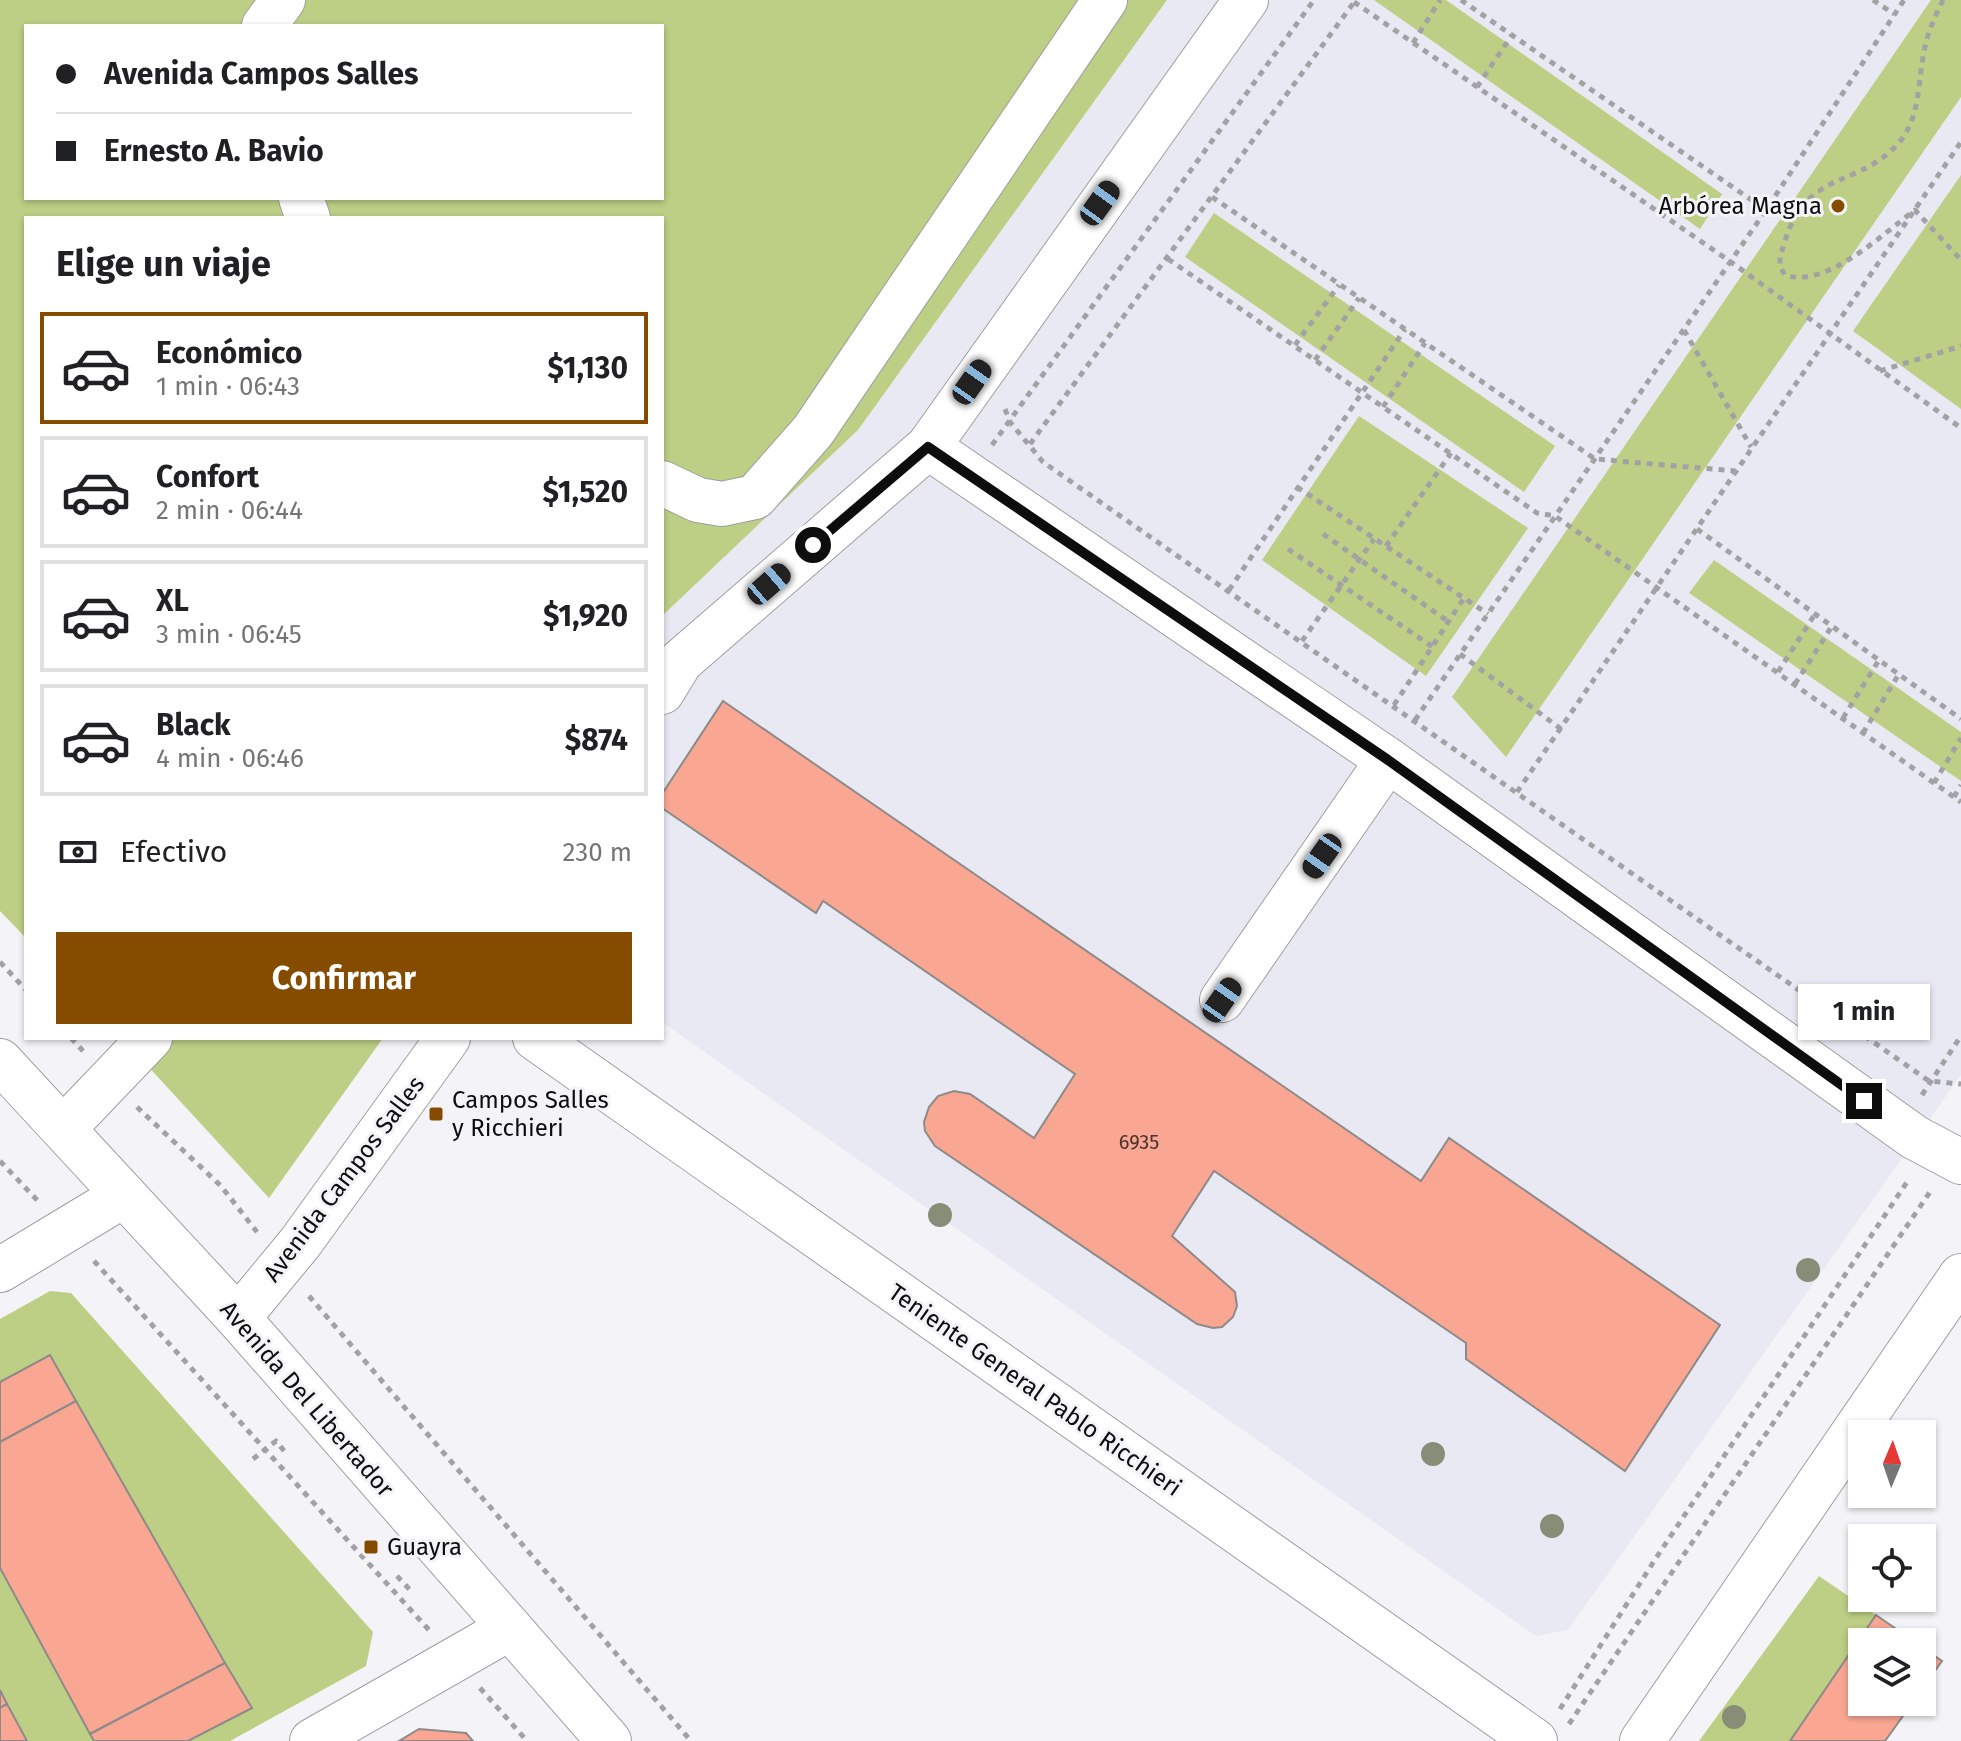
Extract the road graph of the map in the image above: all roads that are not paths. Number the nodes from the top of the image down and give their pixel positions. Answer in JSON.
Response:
{"nodes":[{"id":1,"x":283,"y":0,"type":"edge"},
{"id":2,"x":1105,"y":0,"type":"edge"},
{"id":3,"x":1246,"y":0,"type":"edge"},
{"id":4,"x":265,"y":24,"type":"edge"},
{"id":5,"x":928,"y":447,"type":"junction"},
{"id":6,"x":664,"y":484,"type":"edge"},
{"id":7,"x":664,"y":689,"type":"edge"},
{"id":8,"x":1388,"y":760,"type":"junction"},
{"id":9,"x":1222,"y":1000,"type":"dead end"},
{"id":10,"x":148,"y":1040,"type":"edge"},
{"id":11,"x":447,"y":1040,"type":"edge"},
{"id":12,"x":538,"y":1040,"type":"edge"},
{"id":13,"x":0,"y":1061,"type":"edge"},
{"id":14,"x":64,"y":1128,"type":"junction"},
{"id":15,"x":1957,"y":1160,"type":"edge"},
{"id":16,"x":124,"y":1195,"type":"junction"},
{"id":17,"x":0,"y":1270,"type":"edge"},
{"id":18,"x":1961,"y":1276,"type":"edge"},
{"id":19,"x":238,"y":1318,"type":"junction"},
{"id":20,"x":510,"y":1628,"type":"junction"},
{"id":21,"x":1552,"y":1728,"type":"edge"},
{"id":22,"x":312,"y":1741,"type":"edge"},
{"id":23,"x":609,"y":1741,"type":"edge"},
{"id":24,"x":1642,"y":1741,"type":"edge"}],
"edges":[{"from":1,"to":4,"type":"main road"},
{"from":2,"to":6,"type":"main road"},
{"from":3,"to":5,"type":"main road"},
{"from":5,"to":7,"type":"main road"},
{"from":5,"to":8,"type":"main road"},
{"from":8,"to":9,"type":"main road"},
{"from":8,"to":15,"type":"main road"},
{"from":10,"to":14,"type":"main road"},
{"from":11,"to":19,"type":"main road","name":"Avenida Campos Salles"},
{"from":12,"to":21,"type":"main road","name":"Teniente General Pablo Ricchieri"},
{"from":13,"to":14,"type":"main road","name":"Avenida Del Libertador"},
{"from":14,"to":16,"type":"main road","name":"Avenida Del Libertador"},
{"from":16,"to":17,"type":"main road"},
{"from":16,"to":19,"type":"main road","name":"Avenida Del Libertador"},
{"from":18,"to":24,"type":"main road"},
{"from":19,"to":20,"type":"main road","name":"Avenida Del Libertador"},
{"from":20,"to":22,"type":"main road"},
{"from":20,"to":23,"type":"main road","name":"Avenida Del Libertador"}]}
